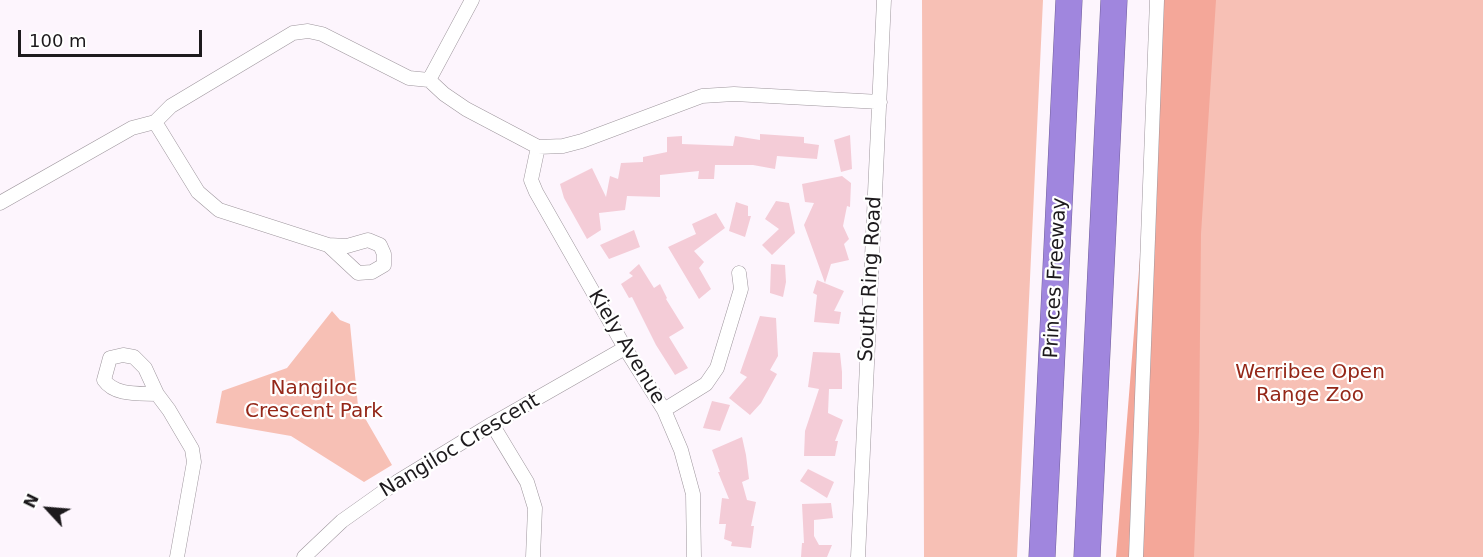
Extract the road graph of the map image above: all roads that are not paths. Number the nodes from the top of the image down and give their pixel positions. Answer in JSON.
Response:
{"nodes":[{"id":1,"x":472,"y":0,"type":"edge"},
{"id":2,"x":885,"y":0,"type":"edge"},
{"id":3,"x":1069,"y":0,"type":"edge"},
{"id":4,"x":1114,"y":0,"type":"edge"},
{"id":5,"x":1157,"y":0,"type":"edge"},
{"id":6,"x":429,"y":81,"type":"junction"},
{"id":7,"x":880,"y":102,"type":"junction"},
{"id":8,"x":156,"y":122,"type":"junction"},
{"id":9,"x":538,"y":147,"type":"junction"},
{"id":10,"x":0,"y":203,"type":"edge"},
{"id":11,"x":328,"y":245,"type":"dead end"},
{"id":12,"x":739,"y":273,"type":"dead end"},
{"id":13,"x":625,"y":348,"type":"junction"},
{"id":14,"x":157,"y":394,"type":"dead end"},
{"id":15,"x":664,"y":410,"type":"junction"},
{"id":16,"x":492,"y":424,"type":"junction"},
{"id":17,"x":177,"y":557,"type":"edge"},
{"id":18,"x":304,"y":557,"type":"edge"},
{"id":19,"x":533,"y":557,"type":"edge"},
{"id":20,"x":694,"y":557,"type":"edge"},
{"id":21,"x":858,"y":557,"type":"edge"},
{"id":22,"x":1042,"y":557,"type":"edge"},
{"id":23,"x":1088,"y":557,"type":"edge"},
{"id":24,"x":1136,"y":557,"type":"edge"}],
"edges":[{"from":1,"to":6,"type":"street"},
{"from":2,"to":7,"type":"street","name":"South Ring Road"},
{"from":3,"to":22,"type":"highway","name":"Princes Freeway"},
{"from":4,"to":23,"type":"highway"},
{"from":5,"to":24,"type":"street"},
{"from":6,"to":8,"type":"street"},
{"from":6,"to":9,"type":"street"},
{"from":7,"to":9,"type":"street"},
{"from":7,"to":21,"type":"street","name":"South Ring Road"},
{"from":8,"to":10,"type":"street"},
{"from":8,"to":11,"type":"street"},
{"from":9,"to":13,"type":"street","name":"Kiely Avenue"},
{"from":12,"to":15,"type":"street"},
{"from":13,"to":15,"type":"street","name":"Kiely Avenue"},
{"from":13,"to":16,"type":"street","name":"Nangiloc Crescent"},
{"from":14,"to":17,"type":"street"},
{"from":15,"to":20,"type":"street","name":"Kiely Avenue"},
{"from":16,"to":18,"type":"street","name":"Nangiloc Crescent"},
{"from":16,"to":19,"type":"street"}]}
